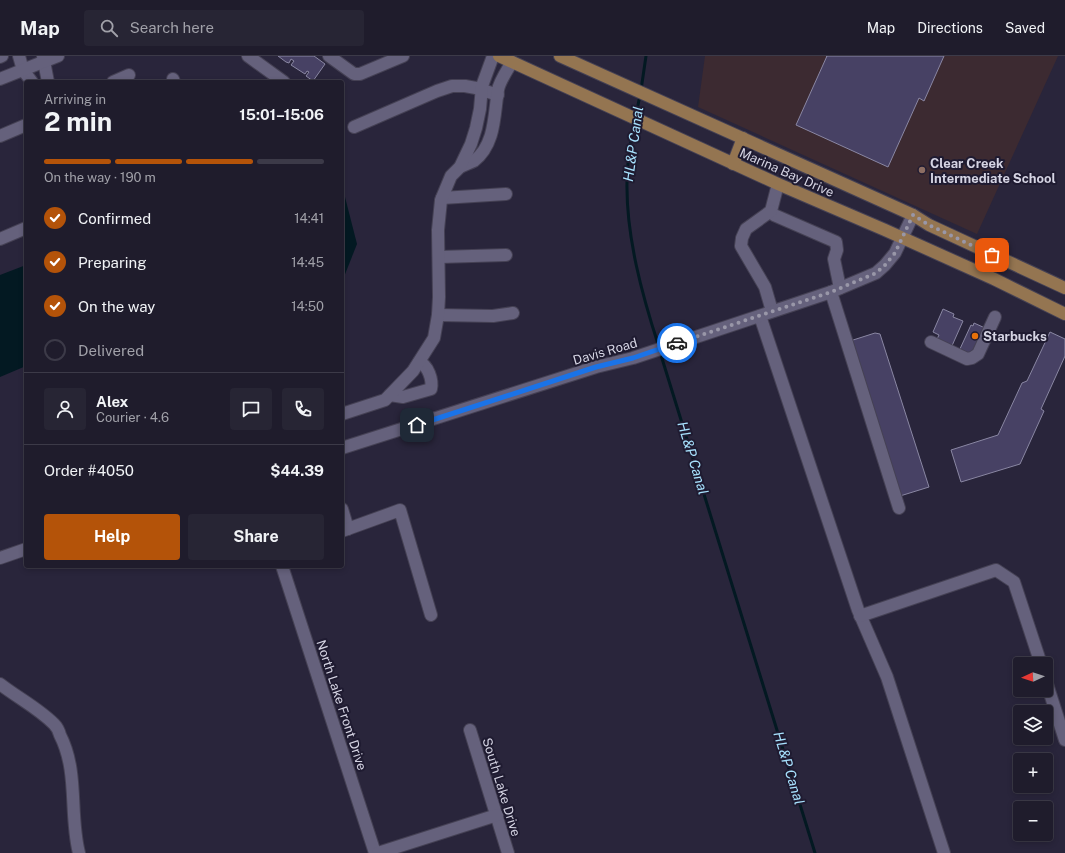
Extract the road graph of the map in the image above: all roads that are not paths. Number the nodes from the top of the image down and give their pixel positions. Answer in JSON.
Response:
{"nodes":[{"id":1,"x":19,"y":56,"type":"edge"},
{"id":2,"x":58,"y":56,"type":"edge"},
{"id":3,"x":248,"y":56,"type":"edge"},
{"id":4,"x":329,"y":56,"type":"edge"},
{"id":5,"x":403,"y":56,"type":"edge"},
{"id":6,"x":498,"y":56,"type":"edge"},
{"id":7,"x":560,"y":56,"type":"edge"},
{"id":8,"x":44,"y":59,"type":"edge"},
{"id":9,"x":512,"y":62,"type":"junction"},
{"id":10,"x":23,"y":70,"type":"junction"},
{"id":11,"x":129,"y":75,"type":"dead end"},
{"id":12,"x":0,"y":79,"type":"edge"},
{"id":13,"x":30,"y":80,"type":"edge"},
{"id":14,"x":48,"y":80,"type":"edge"},
{"id":15,"x":118,"y":80,"type":"edge"},
{"id":16,"x":281,"y":80,"type":"edge"},
{"id":17,"x":482,"y":91,"type":"junction"},
{"id":18,"x":498,"y":95,"type":"junction"},
{"id":19,"x":24,"y":126,"type":"edge"},
{"id":20,"x":354,"y":127,"type":"dead end"},
{"id":21,"x":0,"y":136,"type":"edge"},
{"id":22,"x":743,"y":138,"type":"junction"},
{"id":23,"x":733,"y":164,"type":"junction"},
{"id":24,"x":460,"y":167,"type":"junction"},
{"id":25,"x":778,"y":184,"type":"junction"},
{"id":26,"x":506,"y":194,"type":"dead end"},
{"id":27,"x":442,"y":198,"type":"junction"},
{"id":28,"x":771,"y":211,"type":"junction"},
{"id":29,"x":913,"y":215,"type":"junction"},
{"id":30,"x":24,"y":229,"type":"edge"},
{"id":31,"x":903,"y":238,"type":"junction"},
{"id":32,"x":0,"y":239,"type":"edge"},
{"id":33,"x":506,"y":255,"type":"dead end"},
{"id":34,"x":439,"y":257,"type":"junction"},
{"id":35,"x":1002,"y":260,"type":"junction"},
{"id":36,"x":994,"y":279,"type":"junction"},
{"id":37,"x":1052,"y":283,"type":"junction"},
{"id":38,"x":1065,"y":288,"type":"edge"},
{"id":39,"x":836,"y":290,"type":"junction"},
{"id":40,"x":1039,"y":302,"type":"junction"},
{"id":41,"x":772,"y":311,"type":"junction"},
{"id":42,"x":513,"y":313,"type":"dead end"},
{"id":43,"x":1065,"y":314,"type":"edge"},
{"id":44,"x":438,"y":315,"type":"junction"},
{"id":45,"x":760,"y":316,"type":"junction"},
{"id":46,"x":995,"y":317,"type":"dead end"},
{"id":47,"x":931,"y":342,"type":"dead end"},
{"id":48,"x":419,"y":362,"type":"junction"},
{"id":49,"x":390,"y":395,"type":"junction"},
{"id":50,"x":344,"y":413,"type":"edge"},
{"id":51,"x":344,"y":447,"type":"edge"},
{"id":52,"x":899,"y":508,"type":"dead end"},
{"id":53,"x":345,"y":530,"type":"edge"},
{"id":54,"x":24,"y":550,"type":"edge"},
{"id":55,"x":0,"y":558,"type":"edge"},
{"id":56,"x":283,"y":568,"type":"edge"},
{"id":57,"x":431,"y":615,"type":"dead end"},
{"id":58,"x":860,"y":616,"type":"junction"},
{"id":59,"x":1039,"y":657,"type":"edge"},
{"id":60,"x":0,"y":684,"type":"edge"},
{"id":61,"x":1051,"y":697,"type":"edge"},
{"id":62,"x":470,"y":730,"type":"dead end"},
{"id":63,"x":1065,"y":740,"type":"edge"},
{"id":64,"x":497,"y":815,"type":"junction"},
{"id":65,"x":79,"y":853,"type":"edge"},
{"id":66,"x":375,"y":853,"type":"edge"},
{"id":67,"x":378,"y":853,"type":"edge"},
{"id":68,"x":508,"y":853,"type":"edge"},
{"id":69,"x":944,"y":853,"type":"edge"}],
"edges":[{"from":1,"to":10,"type":"street"},
{"from":2,"to":8,"type":"street"},
{"from":3,"to":16,"type":"street"},
{"from":4,"to":5,"type":"street"},
{"from":6,"to":9,"type":"main road","name":"Marina Bay Drive"},
{"from":6,"to":17,"type":"street"},
{"from":7,"to":22,"type":"main road","name":"Marina Bay Drive"},
{"from":8,"to":10,"type":"street"},
{"from":8,"to":14,"type":"street"},
{"from":9,"to":18,"type":"street"},
{"from":9,"to":23,"type":"main road","name":"Marina Bay Drive"},
{"from":10,"to":12,"type":"street"},
{"from":10,"to":13,"type":"street"},
{"from":11,"to":15,"type":"street"},
{"from":17,"to":18,"type":"street"},
{"from":17,"to":20,"type":"street"},
{"from":17,"to":24,"type":"street"},
{"from":18,"to":24,"type":"street"},
{"from":19,"to":21,"type":"street"},
{"from":22,"to":23,"type":"main road"},
{"from":22,"to":29,"type":"main road","name":"Marina Bay Drive"},
{"from":23,"to":25,"type":"main road","name":"Marina Bay Drive"},
{"from":24,"to":27,"type":"street"},
{"from":25,"to":28,"type":"street"},
{"from":25,"to":31,"type":"main road","name":"Marina Bay Drive"},
{"from":26,"to":27,"type":"street"},
{"from":27,"to":34,"type":"street"},
{"from":28,"to":39,"type":"street"},
{"from":28,"to":41,"type":"street"},
{"from":29,"to":31,"type":"street","name":"Davis Road"},
{"from":29,"to":35,"type":"main road","name":"Marina Bay Drive"},
{"from":30,"to":32,"type":"street"},
{"from":31,"to":36,"type":"main road","name":"Marina Bay Drive"},
{"from":31,"to":39,"type":"street","name":"Davis Road"},
{"from":33,"to":34,"type":"street"},
{"from":34,"to":44,"type":"street"},
{"from":35,"to":36,"type":"main road"},
{"from":35,"to":37,"type":"main road","name":"Marina Bay Drive"},
{"from":36,"to":40,"type":"main road","name":"Marina Bay Drive"},
{"from":37,"to":38,"type":"main road","name":"Marina Bay Drive"},
{"from":37,"to":40,"type":"main road"},
{"from":39,"to":41,"type":"street","name":"Davis Road"},
{"from":39,"to":52,"type":"street"},
{"from":40,"to":43,"type":"main road","name":"Marina Bay Drive"},
{"from":41,"to":45,"type":"street","name":"Davis Road"},
{"from":42,"to":44,"type":"street"},
{"from":44,"to":48,"type":"street"},
{"from":45,"to":51,"type":"street","name":"Davis Road"},
{"from":45,"to":58,"type":"street"},
{"from":46,"to":47,"type":"street"},
{"from":48,"to":49,"type":"street"},
{"from":48,"to":49,"type":"street"},
{"from":49,"to":50,"type":"street"},
{"from":53,"to":57,"type":"street"},
{"from":54,"to":55,"type":"street"},
{"from":56,"to":66,"type":"street","name":"North Lake Front Drive"},
{"from":58,"to":59,"type":"street"},
{"from":58,"to":69,"type":"street"},
{"from":60,"to":65,"type":"street"},
{"from":61,"to":63,"type":"street"},
{"from":62,"to":64,"type":"street","name":"South Lake Drive"},
{"from":64,"to":67,"type":"street"},
{"from":64,"to":68,"type":"street","name":"South Lake Drive"}]}
